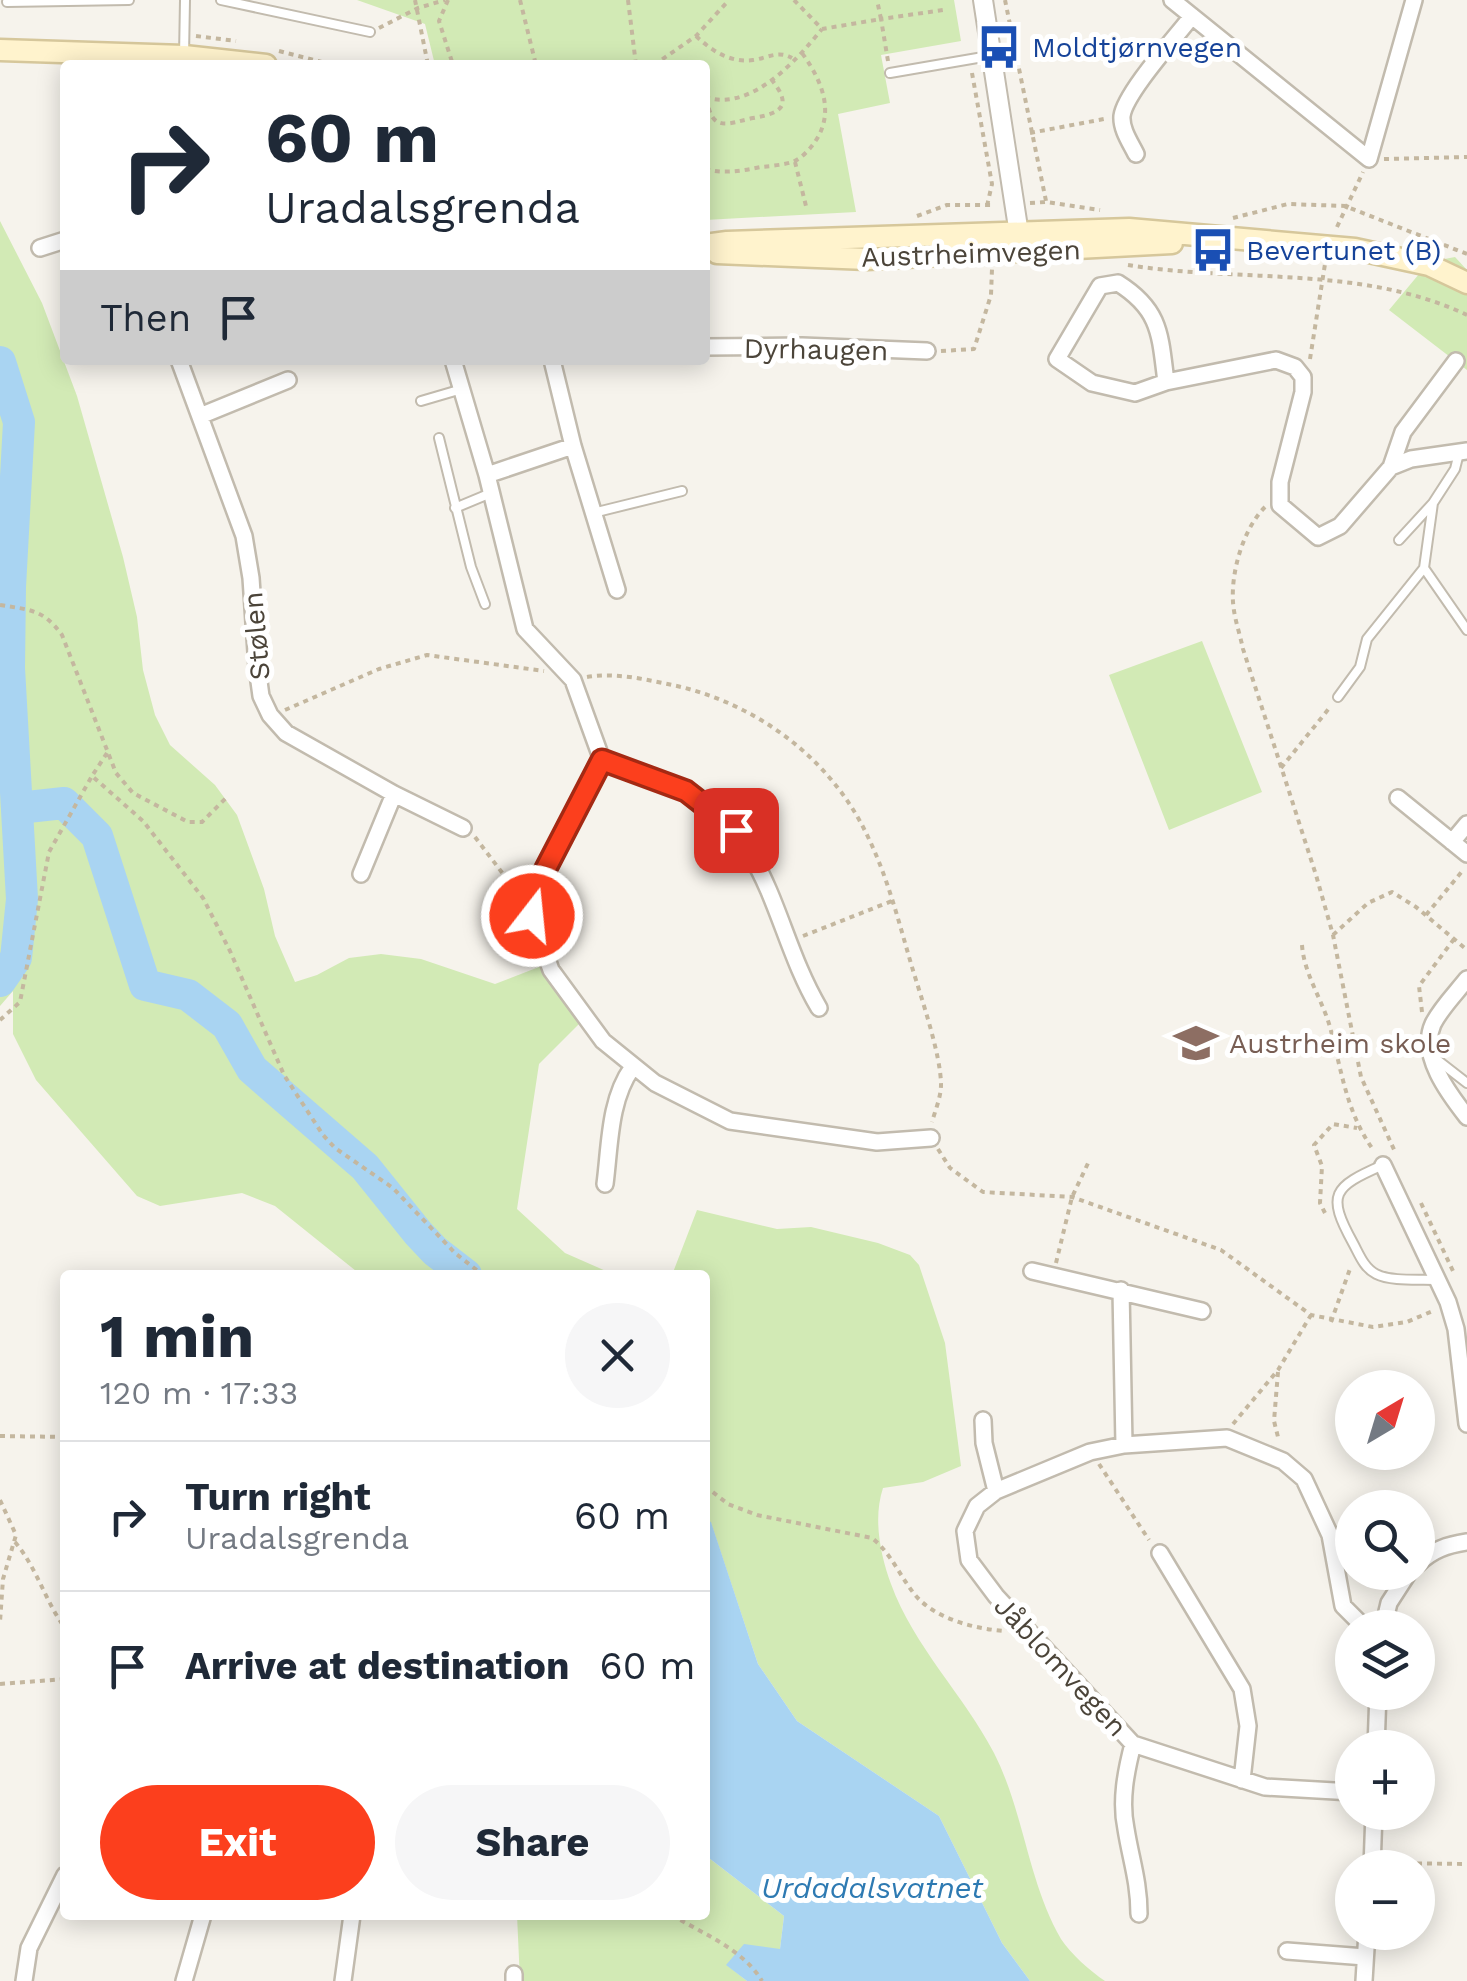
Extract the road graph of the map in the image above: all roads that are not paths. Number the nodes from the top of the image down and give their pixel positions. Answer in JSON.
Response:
{"nodes":[{"id":1,"x":130,"y":0,"type":"edge"},
{"id":2,"x":185,"y":0,"type":"edge"},
{"id":3,"x":220,"y":0,"type":"edge"},
{"id":4,"x":983,"y":0,"type":"edge"},
{"id":5,"x":1172,"y":0,"type":"edge"},
{"id":6,"x":1414,"y":0,"type":"edge"},
{"id":7,"x":7,"y":2,"type":"edge"},
{"id":8,"x":1192,"y":16,"type":"junction"},
{"id":9,"x":370,"y":32,"type":"road end"},
{"id":10,"x":0,"y":50,"type":"edge"},
{"id":11,"x":992,"y":55,"type":"junction"},
{"id":12,"x":184,"y":56,"type":"junction"},
{"id":13,"x":220,"y":60,"type":"edge"},
{"id":14,"x":890,"y":73,"type":"road end"},
{"id":15,"x":1136,"y":154,"type":"dead end"},
{"id":16,"x":60,"y":242,"type":"edge"},
{"id":17,"x":1020,"y":242,"type":"junction"},
{"id":18,"x":40,"y":248,"type":"dead end"},
{"id":19,"x":710,"y":250,"type":"edge"},
{"id":20,"x":1467,"y":283,"type":"edge"},
{"id":21,"x":710,"y":348,"type":"edge"},
{"id":22,"x":927,"y":352,"type":"road end"},
{"id":23,"x":1456,"y":362,"type":"dead end"},
{"id":24,"x":181,"y":365,"type":"edge"},
{"id":25,"x":455,"y":365,"type":"edge"},
{"id":26,"x":553,"y":365,"type":"edge"},
{"id":27,"x":288,"y":380,"type":"dead end"},
{"id":28,"x":1166,"y":382,"type":"junction"},
{"id":29,"x":462,"y":389,"type":"junction"},
{"id":30,"x":421,"y":401,"type":"dead end"},
{"id":31,"x":200,"y":416,"type":"junction"},
{"id":32,"x":438,"y":438,"type":"dead end"},
{"id":33,"x":573,"y":446,"type":"junction"},
{"id":34,"x":1463,"y":452,"type":"edge"},
{"id":35,"x":1392,"y":467,"type":"junction"},
{"id":36,"x":487,"y":476,"type":"junction"},
{"id":37,"x":682,"y":491,"type":"dead end"},
{"id":38,"x":491,"y":492,"type":"junction"},
{"id":39,"x":1433,"y":504,"type":"junction"},
{"id":40,"x":455,"y":508,"type":"junction"},
{"id":41,"x":593,"y":513,"type":"junction"},
{"id":42,"x":1400,"y":540,"type":"dead end"},
{"id":43,"x":1424,"y":568,"type":"junction"},
{"id":44,"x":617,"y":590,"type":"dead end"},
{"id":45,"x":484,"y":604,"type":"dead end"},
{"id":46,"x":1467,"y":630,"type":"edge"},
{"id":47,"x":1338,"y":697,"type":"road end"},
{"id":48,"x":602,"y":760,"type":"junction"},
{"id":49,"x":394,"y":794,"type":"junction"},
{"id":50,"x":1398,"y":798,"type":"dead end"},
{"id":51,"x":1467,"y":824,"type":"edge"},
{"id":52,"x":463,"y":828,"type":"road end"},
{"id":53,"x":1452,"y":842,"type":"junction"},
{"id":54,"x":1467,"y":854,"type":"edge"},
{"id":55,"x":361,"y":874,"type":"dead end"},
{"id":56,"x":1467,"y":979,"type":"edge"},
{"id":57,"x":819,"y":1008,"type":"dead end"},
{"id":58,"x":1432,"y":1056,"type":"junction"},
{"id":59,"x":632,"y":1068,"type":"junction"},
{"id":60,"x":1467,"y":1083,"type":"edge"},
{"id":61,"x":1467,"y":1117,"type":"edge"},
{"id":62,"x":931,"y":1138,"type":"road end"},
{"id":63,"x":1384,"y":1165,"type":"joint"},
{"id":64,"x":606,"y":1184,"type":"dead end"},
{"id":65,"x":1032,"y":1272,"type":"dead end"},
{"id":66,"x":1437,"y":1280,"type":"junction"},
{"id":67,"x":1121,"y":1290,"type":"junction"},
{"id":68,"x":1202,"y":1311,"type":"dead end"},
{"id":69,"x":984,"y":1420,"type":"dead end"},
{"id":70,"x":1467,"y":1424,"type":"edge"},
{"id":71,"x":1124,"y":1445,"type":"junction"},
{"id":72,"x":996,"y":1491,"type":"junction"},
{"id":73,"x":1467,"y":1542,"type":"edge"},
{"id":74,"x":1435,"y":1551,"type":"edge"},
{"id":75,"x":1160,"y":1553,"type":"road end"},
{"id":76,"x":1347,"y":1610,"type":"edge"},
{"id":77,"x":1133,"y":1744,"type":"junction"},
{"id":78,"x":1242,"y":1780,"type":"junction"},
{"id":79,"x":1335,"y":1791,"type":"edge"},
{"id":80,"x":60,"y":1885,"type":"edge"},
{"id":81,"x":1138,"y":1914,"type":"dead end"},
{"id":82,"x":201,"y":1920,"type":"edge"},
{"id":83,"x":351,"y":1920,"type":"edge"},
{"id":84,"x":1366,"y":1950,"type":"edge"},
{"id":85,"x":1287,"y":1951,"type":"dead end"},
{"id":86,"x":1365,"y":1957,"type":"junction"},
{"id":87,"x":24,"y":1981,"type":"edge"},
{"id":88,"x":184,"y":1981,"type":"edge"},
{"id":89,"x":343,"y":1981,"type":"edge"},
{"id":90,"x":1364,"y":1981,"type":"edge"}],
"edges":[{"from":1,"to":7,"type":"lane"},
{"from":2,"to":12,"type":"lane"},
{"from":3,"to":9,"type":"lane"},
{"from":4,"to":11,"type":"street"},
{"from":5,"to":8,"type":"street"},
{"from":6,"to":8,"type":"street"},
{"from":8,"to":15,"type":"street"},
{"from":10,"to":12,"type":"main road"},
{"from":11,"to":14,"type":"lane"},
{"from":11,"to":17,"type":"street"},
{"from":12,"to":13,"type":"main road"},
{"from":16,"to":18,"type":"street"},
{"from":17,"to":19,"type":"main road","name":"Austrheimvegen"},
{"from":17,"to":20,"type":"main road","name":"Austrheimvegen"},
{"from":21,"to":22,"type":"street","name":"Dyrhaugen"},
{"from":23,"to":35,"type":"street"},
{"from":24,"to":31,"type":"street","name":"Stølen"},
{"from":25,"to":29,"type":"street"},
{"from":26,"to":33,"type":"street"},
{"from":27,"to":31,"type":"street"},
{"from":28,"to":28,"type":"street"},
{"from":28,"to":35,"type":"street"},
{"from":29,"to":30,"type":"lane"},
{"from":29,"to":36,"type":"street"},
{"from":31,"to":49,"type":"street","name":"Stølen"},
{"from":32,"to":40,"type":"lane"},
{"from":33,"to":36,"type":"street"},
{"from":33,"to":41,"type":"street"},
{"from":34,"to":35,"type":"street"},
{"from":34,"to":39,"type":"lane"},
{"from":36,"to":38,"type":"street"},
{"from":37,"to":41,"type":"lane"},
{"from":38,"to":40,"type":"lane"},
{"from":38,"to":48,"type":"street"},
{"from":39,"to":42,"type":"lane"},
{"from":39,"to":43,"type":"lane"},
{"from":40,"to":45,"type":"lane"},
{"from":41,"to":44,"type":"street"},
{"from":43,"to":46,"type":"lane"},
{"from":43,"to":47,"type":"lane"},
{"from":48,"to":57,"type":"street"},
{"from":48,"to":59,"type":"street"},
{"from":49,"to":52,"type":"street","name":"Stølen"},
{"from":49,"to":55,"type":"street"},
{"from":50,"to":53,"type":"street"},
{"from":51,"to":53,"type":"street"},
{"from":53,"to":54,"type":"street"},
{"from":56,"to":58,"type":"street"},
{"from":58,"to":60,"type":"lane"},
{"from":58,"to":61,"type":"street"},
{"from":59,"to":62,"type":"street"},
{"from":59,"to":64,"type":"street"},
{"from":63,"to":66,"type":"street"},
{"from":63,"to":66,"type":"lane"},
{"from":65,"to":67,"type":"street"},
{"from":66,"to":70,"type":"street"},
{"from":67,"to":68,"type":"street"},
{"from":67,"to":71,"type":"street"},
{"from":69,"to":72,"type":"street"},
{"from":71,"to":72,"type":"street","name":"Jåblomvegen"},
{"from":71,"to":76,"type":"street","name":"Jåblomvegen"},
{"from":72,"to":77,"type":"street","name":"Jåblomvegen"},
{"from":73,"to":74,"type":"street"},
{"from":75,"to":78,"type":"street"},
{"from":77,"to":78,"type":"street","name":"Jåblomvegen"},
{"from":77,"to":81,"type":"street"},
{"from":78,"to":79,"type":"street","name":"Jåblomvegen"},
{"from":80,"to":87,"type":"street"},
{"from":82,"to":88,"type":"street"},
{"from":83,"to":89,"type":"street"},
{"from":84,"to":86,"type":"street"},
{"from":85,"to":86,"type":"street"},
{"from":86,"to":90,"type":"street"}]}
